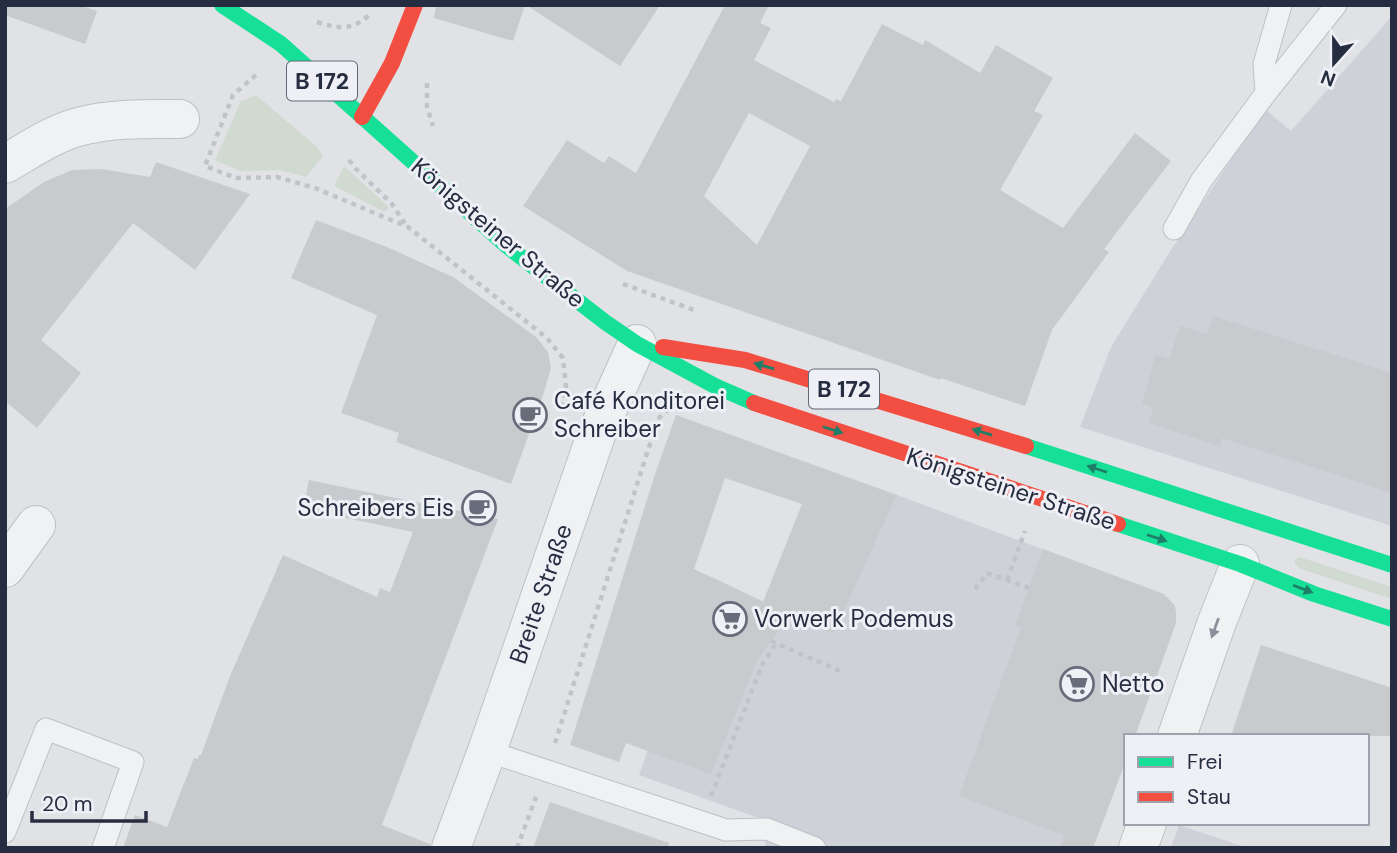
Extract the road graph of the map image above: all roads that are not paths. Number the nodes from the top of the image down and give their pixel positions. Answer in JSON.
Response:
{"nodes":[{"id":1,"x":222,"y":5,"type":"edge"},
{"id":2,"x":415,"y":5,"type":"edge"},
{"id":3,"x":1281,"y":5,"type":"edge"},
{"id":4,"x":1336,"y":5,"type":"edge"},
{"id":5,"x":1266,"y":93,"type":"junction"},
{"id":6,"x":362,"y":117,"type":"junction"},
{"id":7,"x":180,"y":119,"type":"dead end"},
{"id":8,"x":5,"y":164,"type":"edge"},
{"id":9,"x":1174,"y":229,"type":"dead end"},
{"id":10,"x":637,"y":344,"type":"junction"},
{"id":11,"x":36,"y":525,"type":"dead end"},
{"id":12,"x":1247,"y":543,"type":"junction"},
{"id":13,"x":1392,"y":565,"type":"edge"},
{"id":14,"x":5,"y":568,"type":"edge"},
{"id":15,"x":1392,"y":619,"type":"edge"},
{"id":16,"x":1178,"y":734,"type":"edge"},
{"id":17,"x":487,"y":751,"type":"junction"},
{"id":18,"x":1146,"y":825,"type":"edge"},
{"id":19,"x":5,"y":832,"type":"edge"},
{"id":20,"x":103,"y":848,"type":"edge"},
{"id":21,"x":451,"y":848,"type":"edge"},
{"id":22,"x":815,"y":848,"type":"edge"},
{"id":23,"x":1138,"y":848,"type":"edge"}],
"edges":[{"from":1,"to":6,"type":"main road","number":"B 172"},
{"from":2,"to":6,"type":"main road"},
{"from":3,"to":5,"type":"lane"},
{"from":4,"to":5,"type":"lane"},
{"from":5,"to":9,"type":"lane"},
{"from":6,"to":10,"type":"main road","name":"Königsteiner Straße","number":"B 172"},
{"from":7,"to":8,"type":"street"},
{"from":10,"to":12,"type":"main road","name":"Königsteiner Straße","number":"B 172","one_way":true},
{"from":12,"to":10,"type":"main road","name":"Königsteiner Straße","number":"B 172","one_way":true},
{"from":10,"to":17,"type":"street","name":"Breite Straße"},
{"from":11,"to":14,"type":"street"},
{"from":12,"to":13,"type":"main road","name":"Königsteiner Straße","number":"B 172"},
{"from":12,"to":15,"type":"main road","name":"Königsteiner Straße","number":"B 172","one_way":true},
{"from":12,"to":16,"type":"street","one_way":true},
{"from":17,"to":21,"type":"street","name":"Breite Straße"},
{"from":17,"to":22,"type":"lane"},
{"from":18,"to":23,"type":"street"},
{"from":19,"to":20,"type":"lane"}]}
